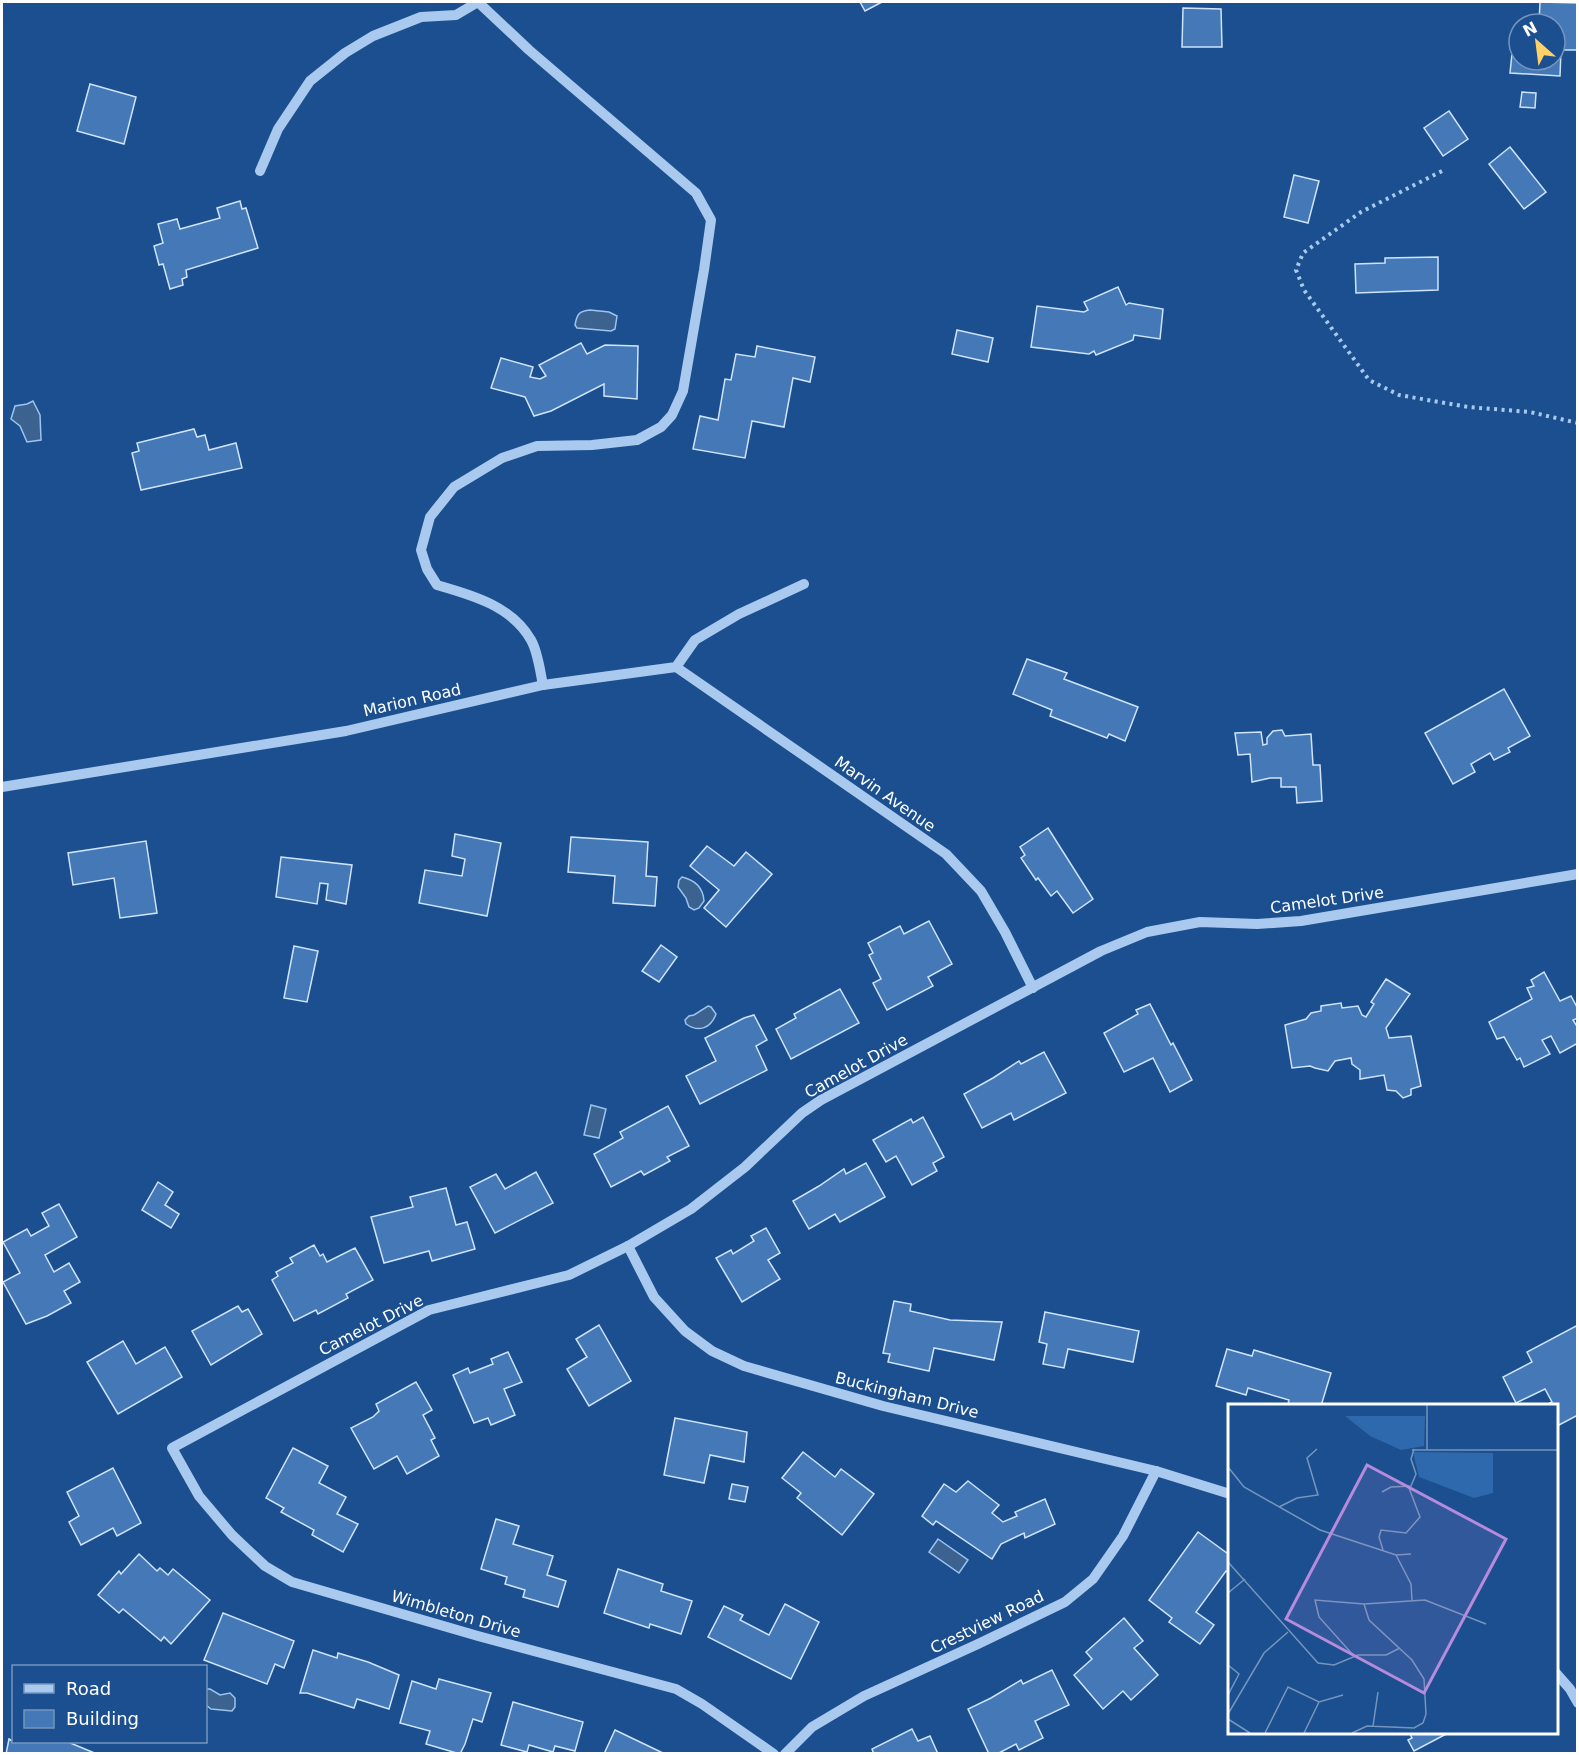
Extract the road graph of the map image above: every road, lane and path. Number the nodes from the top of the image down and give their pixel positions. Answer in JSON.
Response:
{"nodes":[{"id":1,"x":478,"y":2,"type":"edge"},
{"id":2,"x":260,"y":171,"type":"dead end"},
{"id":3,"x":1442,"y":171,"type":"dead end"},
{"id":4,"x":1578,"y":423,"type":"edge"},
{"id":5,"x":804,"y":584,"type":"dead end"},
{"id":6,"x":676,"y":667,"type":"junction"},
{"id":7,"x":543,"y":685,"type":"junction"},
{"id":8,"x":2,"y":787,"type":"edge"},
{"id":9,"x":1578,"y":874,"type":"edge"},
{"id":10,"x":1033,"y":987,"type":"junction"},
{"id":11,"x":627,"y":1246,"type":"junction"},
{"id":12,"x":172,"y":1448,"type":"joint"},
{"id":13,"x":1156,"y":1471,"type":"junction"},
{"id":14,"x":1228,"y":1493,"type":"edge"},
{"id":15,"x":1558,"y":1674,"type":"edge"},
{"id":16,"x":1578,"y":1703,"type":"edge"},
{"id":17,"x":774,"y":1754,"type":"edge"},
{"id":18,"x":785,"y":1754,"type":"edge"}],
"edges":[{"from":1,"to":2,"type":"street"},
{"from":1,"to":7,"type":"street"},
{"from":3,"to":4,"type":"path"},
{"from":5,"to":6,"type":"street"},
{"from":6,"to":7,"type":"street","name":"Marion Road"},
{"from":6,"to":10,"type":"street","name":"Marvin Avenue"},
{"from":7,"to":8,"type":"street","name":"Marion Road"},
{"from":9,"to":10,"type":"street","name":"Camelot Drive"},
{"from":10,"to":11,"type":"street","name":"Camelot Drive"},
{"from":11,"to":12,"type":"street","name":"Camelot Drive"},
{"from":11,"to":13,"type":"street","name":"Buckingham Drive"},
{"from":12,"to":17,"type":"street","name":"Wimbleton Drive"},
{"from":13,"to":14,"type":"street","name":"Buckingham Drive"},
{"from":13,"to":18,"type":"street","name":"Crestview Road"},
{"from":15,"to":16,"type":"street"}]}
